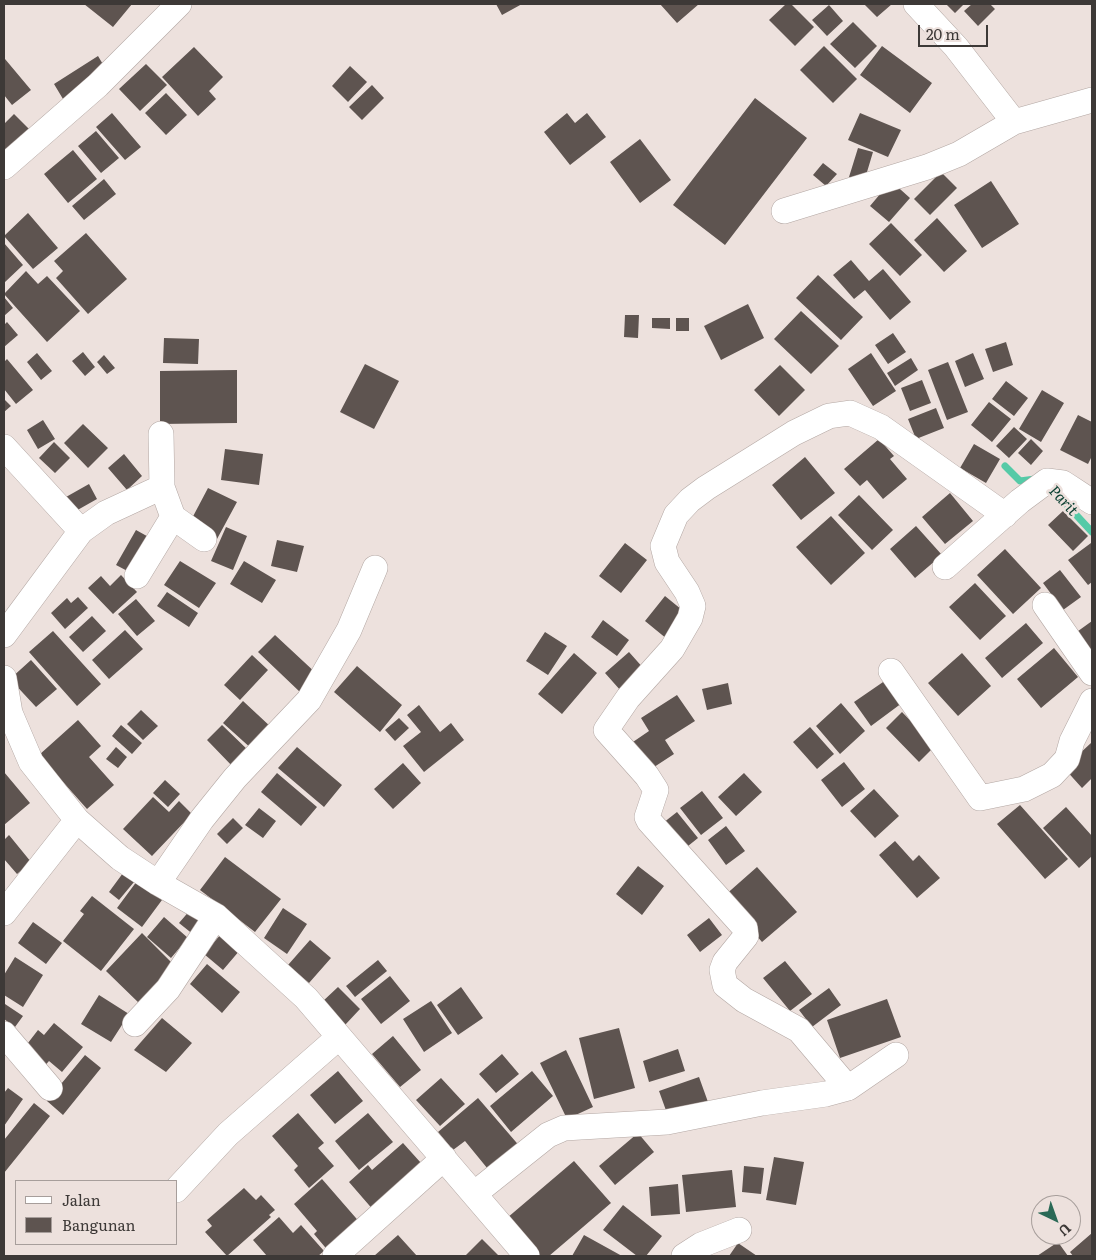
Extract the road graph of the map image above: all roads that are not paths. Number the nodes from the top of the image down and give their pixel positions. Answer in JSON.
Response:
{"nodes":[{"id":1,"x":179,"y":4,"type":"edge"},
{"id":2,"x":916,"y":4,"type":"edge"},
{"id":3,"x":1092,"y":100,"type":"edge"},
{"id":4,"x":1014,"y":122,"type":"junction"},
{"id":5,"x":4,"y":166,"type":"edge"},
{"id":6,"x":784,"y":211,"type":"dead end"},
{"id":7,"x":161,"y":434,"type":"dead end"},
{"id":8,"x":4,"y":447,"type":"edge"},
{"id":9,"x":162,"y":487,"type":"junction"},
{"id":10,"x":1092,"y":502,"type":"edge"},
{"id":11,"x":1013,"y":508,"type":"junction"},
{"id":12,"x":174,"y":517,"type":"junction"},
{"id":13,"x":81,"y":531,"type":"junction"},
{"id":14,"x":204,"y":538,"type":"dead end"},
{"id":15,"x":945,"y":567,"type":"dead end"},
{"id":16,"x":375,"y":568,"type":"dead end"},
{"id":17,"x":137,"y":576,"type":"dead end"},
{"id":18,"x":1045,"y":605,"type":"dead end"},
{"id":19,"x":4,"y":634,"type":"edge"},
{"id":20,"x":891,"y":671,"type":"dead end"},
{"id":21,"x":1092,"y":673,"type":"edge"},
{"id":22,"x":4,"y":678,"type":"edge"},
{"id":23,"x":1092,"y":702,"type":"edge"},
{"id":24,"x":7,"y":715,"type":"edge"},
{"id":25,"x":77,"y":820,"type":"junction"},
{"id":26,"x":158,"y":883,"type":"junction"},
{"id":27,"x":4,"y":913,"type":"edge"},
{"id":28,"x":216,"y":916,"type":"junction"},
{"id":29,"x":135,"y":1024,"type":"dead end"},
{"id":30,"x":4,"y":1034,"type":"edge"},
{"id":31,"x":340,"y":1037,"type":"junction"},
{"id":32,"x":896,"y":1056,"type":"dead end"},
{"id":33,"x":50,"y":1088,"type":"dead end"},
{"id":34,"x":848,"y":1088,"type":"junction"},
{"id":35,"x":444,"y":1158,"type":"junction"},
{"id":36,"x":178,"y":1188,"type":"edge"},
{"id":37,"x":474,"y":1194,"type":"junction"},
{"id":38,"x":739,"y":1230,"type":"dead end"},
{"id":39,"x":335,"y":1256,"type":"edge"},
{"id":40,"x":527,"y":1256,"type":"edge"},
{"id":41,"x":684,"y":1256,"type":"edge"}],
"edges":[{"from":1,"to":5,"type":"street"},
{"from":2,"to":4,"type":"street"},
{"from":3,"to":4,"type":"street"},
{"from":4,"to":6,"type":"street"},
{"from":7,"to":9,"type":"street"},
{"from":8,"to":13,"type":"street"},
{"from":9,"to":12,"type":"street"},
{"from":9,"to":13,"type":"street"},
{"from":10,"to":11,"type":"street"},
{"from":11,"to":15,"type":"street"},
{"from":11,"to":34,"type":"street"},
{"from":12,"to":14,"type":"street"},
{"from":12,"to":17,"type":"street"},
{"from":13,"to":19,"type":"street"},
{"from":16,"to":26,"type":"street"},
{"from":18,"to":21,"type":"street"},
{"from":20,"to":23,"type":"street"},
{"from":22,"to":24,"type":"street"},
{"from":24,"to":25,"type":"street"},
{"from":25,"to":26,"type":"street"},
{"from":25,"to":27,"type":"street"},
{"from":26,"to":28,"type":"street"},
{"from":28,"to":29,"type":"street"},
{"from":28,"to":31,"type":"street"},
{"from":30,"to":33,"type":"street"},
{"from":31,"to":35,"type":"street"},
{"from":31,"to":36,"type":"street"},
{"from":32,"to":34,"type":"street"},
{"from":34,"to":37,"type":"street"},
{"from":35,"to":37,"type":"street"},
{"from":35,"to":39,"type":"street"},
{"from":37,"to":40,"type":"street"},
{"from":38,"to":41,"type":"street"}]}
